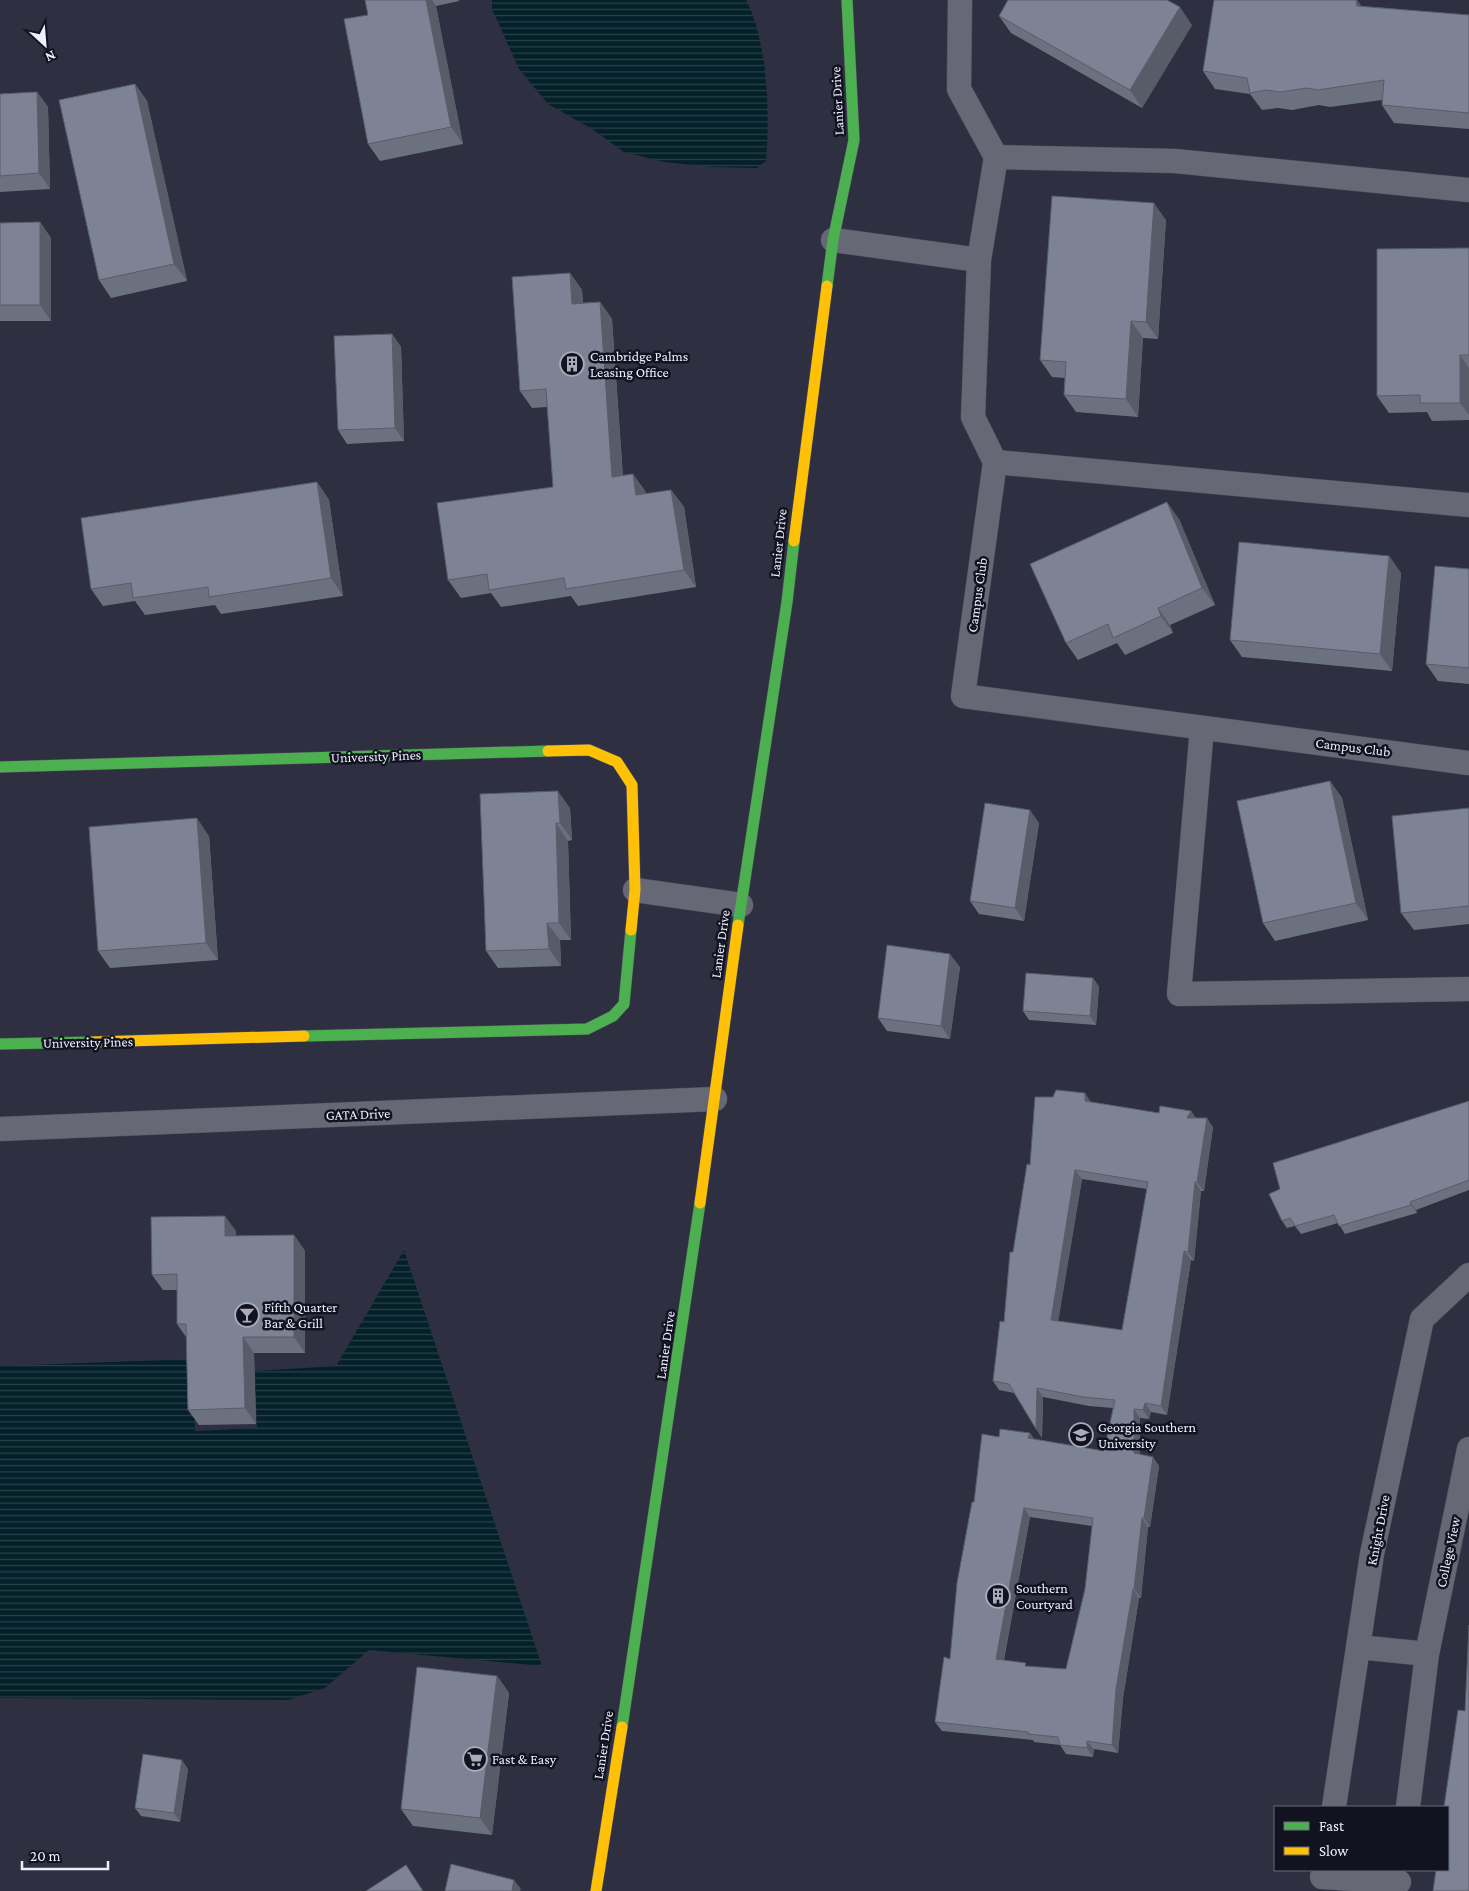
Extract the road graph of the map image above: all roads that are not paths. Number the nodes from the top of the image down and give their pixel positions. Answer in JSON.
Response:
{"nodes":[{"id":1,"x":847,"y":0,"type":"edge"},
{"id":2,"x":960,"y":0,"type":"edge"},
{"id":3,"x":996,"y":157,"type":"junction"},
{"id":4,"x":1469,"y":190,"type":"edge"},
{"id":5,"x":833,"y":240,"type":"junction"},
{"id":6,"x":979,"y":260,"type":"junction"},
{"id":7,"x":995,"y":462,"type":"junction"},
{"id":8,"x":1469,"y":505,"type":"edge"},
{"id":9,"x":1202,"y":728,"type":"junction"},
{"id":10,"x":1469,"y":763,"type":"edge"},
{"id":11,"x":0,"y":767,"type":"edge"},
{"id":12,"x":635,"y":890,"type":"junction"},
{"id":13,"x":741,"y":905,"type":"junction"},
{"id":14,"x":1469,"y":990,"type":"edge"},
{"id":15,"x":0,"y":1044,"type":"edge"},
{"id":16,"x":716,"y":1099,"type":"junction"},
{"id":17,"x":0,"y":1129,"type":"edge"},
{"id":18,"x":1469,"y":1275,"type":"edge"},
{"id":19,"x":1469,"y":1449,"type":"edge"},
{"id":20,"x":1358,"y":1647,"type":"junction"},
{"id":21,"x":1427,"y":1654,"type":"junction"},
{"id":22,"x":1334,"y":1806,"type":"edge"},
{"id":23,"x":1408,"y":1806,"type":"edge"},
{"id":24,"x":1321,"y":1879,"type":"edge"},
{"id":25,"x":1399,"y":1881,"type":"edge"},
{"id":26,"x":596,"y":1891,"type":"edge"}],
"edges":[{"from":1,"to":5,"type":"street","name":"Lanier Drive"},
{"from":2,"to":3,"type":"street"},
{"from":3,"to":4,"type":"street"},
{"from":3,"to":6,"type":"street"},
{"from":5,"to":6,"type":"street"},
{"from":5,"to":13,"type":"street","name":"Lanier Drive"},
{"from":6,"to":7,"type":"street"},
{"from":7,"to":8,"type":"street"},
{"from":7,"to":9,"type":"street","name":"Campus Club"},
{"from":9,"to":10,"type":"street","name":"Campus Club"},
{"from":9,"to":14,"type":"street"},
{"from":11,"to":12,"type":"street","name":"University Pines"},
{"from":12,"to":13,"type":"street"},
{"from":12,"to":15,"type":"street","name":"University Pines"},
{"from":13,"to":16,"type":"street","name":"Lanier Drive"},
{"from":16,"to":17,"type":"street","name":"GATA Drive"},
{"from":16,"to":26,"type":"street","name":"Lanier Drive"},
{"from":18,"to":20,"type":"street","name":"Knight Drive"},
{"from":19,"to":21,"type":"street","name":"College View"},
{"from":20,"to":21,"type":"street"},
{"from":20,"to":22,"type":"street","name":"Knight Drive"},
{"from":21,"to":23,"type":"street","name":"College View"},
{"from":24,"to":25,"type":"street"}]}
